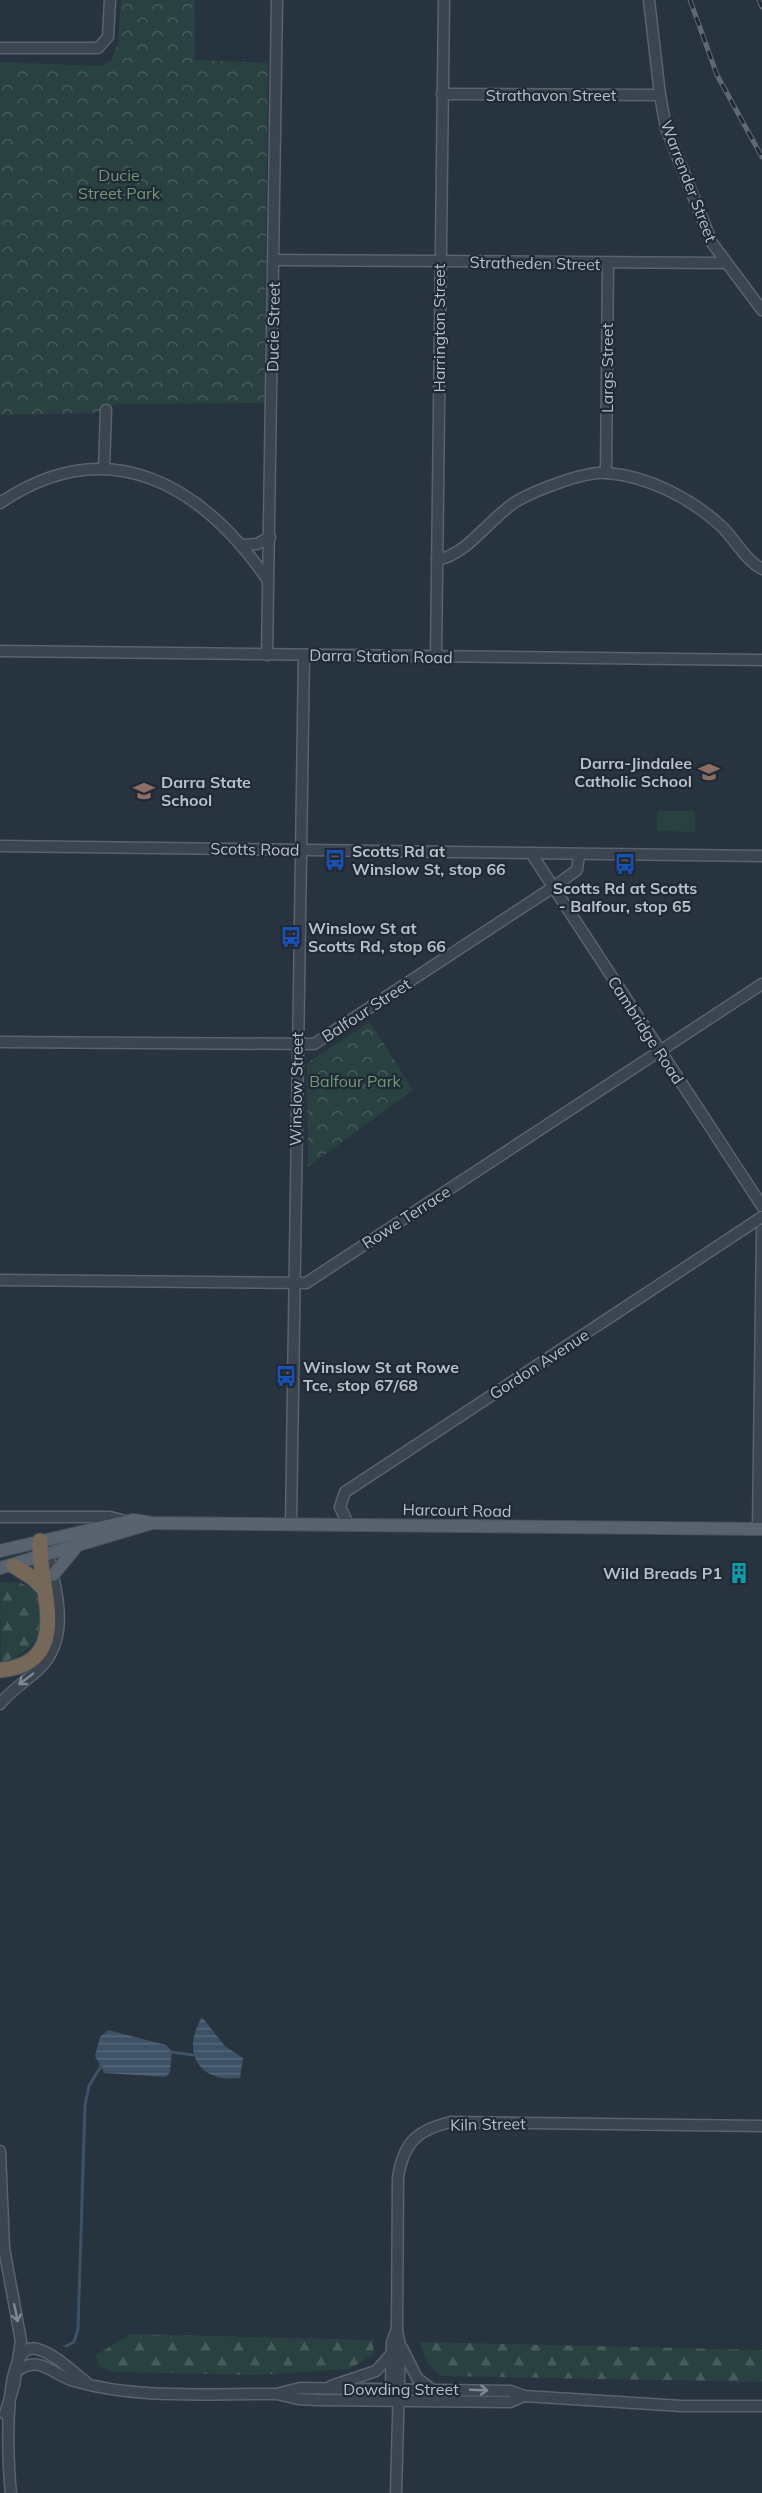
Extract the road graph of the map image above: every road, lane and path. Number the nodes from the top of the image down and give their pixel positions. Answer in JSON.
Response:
{"nodes":[{"id":1,"x":110,"y":0,"type":"edge"},
{"id":2,"x":277,"y":0,"type":"edge"},
{"id":3,"x":444,"y":0,"type":"edge"},
{"id":4,"x":650,"y":0,"type":"edge"},
{"id":5,"x":0,"y":48,"type":"edge"},
{"id":6,"x":442,"y":94,"type":"junction"},
{"id":7,"x":660,"y":95,"type":"junction"},
{"id":8,"x":274,"y":260,"type":"junction"},
{"id":9,"x":440,"y":261,"type":"junction"},
{"id":10,"x":725,"y":263,"type":"junction"},
{"id":11,"x":608,"y":264,"type":"junction"},
{"id":12,"x":762,"y":310,"type":"edge"},
{"id":13,"x":106,"y":410,"type":"dead end"},
{"id":14,"x":104,"y":470,"type":"junction"},
{"id":15,"x":606,"y":473,"type":"junction"},
{"id":16,"x":0,"y":503,"type":"edge"},
{"id":17,"x":270,"y":537,"type":"junction"},
{"id":18,"x":243,"y":545,"type":"junction"},
{"id":19,"x":437,"y":560,"type":"junction"},
{"id":20,"x":762,"y":569,"type":"edge"},
{"id":21,"x":267,"y":579,"type":"junction"},
{"id":22,"x":0,"y":651,"type":"edge"},
{"id":23,"x":267,"y":655,"type":"junction"},
{"id":24,"x":304,"y":655,"type":"junction"},
{"id":25,"x":436,"y":657,"type":"junction"},
{"id":26,"x":762,"y":660,"type":"edge"},
{"id":27,"x":0,"y":846,"type":"edge"},
{"id":28,"x":300,"y":850,"type":"junction"},
{"id":29,"x":531,"y":853,"type":"junction"},
{"id":30,"x":579,"y":855,"type":"junction"},
{"id":31,"x":762,"y":856,"type":"edge"},
{"id":32,"x":552,"y":888,"type":"junction"},
{"id":33,"x":762,"y":984,"type":"edge"},
{"id":34,"x":0,"y":1042,"type":"edge"},
{"id":35,"x":296,"y":1045,"type":"junction"},
{"id":36,"x":660,"y":1050,"type":"junction"},
{"id":37,"x":762,"y":1206,"type":"edge"},
{"id":38,"x":762,"y":1217,"type":"edge"},
{"id":39,"x":762,"y":1230,"type":"edge"},
{"id":40,"x":0,"y":1280,"type":"edge"},
{"id":41,"x":294,"y":1282,"type":"junction"},
{"id":42,"x":0,"y":1517,"type":"edge"},
{"id":43,"x":125,"y":1521,"type":"junction"},
{"id":44,"x":152,"y":1523,"type":"junction"},
{"id":45,"x":291,"y":1524,"type":"junction"},
{"id":46,"x":348,"y":1524,"type":"junction"},
{"id":47,"x":760,"y":1528,"type":"edge"},
{"id":48,"x":40,"y":1541,"type":"junction"},
{"id":49,"x":77,"y":1546,"type":"junction"},
{"id":50,"x":0,"y":1551,"type":"edge"},
{"id":51,"x":44,"y":1557,"type":"junction"},
{"id":52,"x":7,"y":1567,"type":"edge"},
{"id":53,"x":53,"y":1575,"type":"junction"},
{"id":54,"x":45,"y":1590,"type":"junction"},
{"id":55,"x":0,"y":1670,"type":"edge"},
{"id":56,"x":0,"y":1704,"type":"edge"},
{"id":57,"x":762,"y":2126,"type":"edge"},
{"id":58,"x":0,"y":2151,"type":"edge"},
{"id":59,"x":396,"y":2349,"type":"junction"},
{"id":60,"x":20,"y":2351,"type":"junction"},
{"id":61,"x":16,"y":2372,"type":"junction"},
{"id":62,"x":89,"y":2384,"type":"junction"},
{"id":63,"x":395,"y":2388,"type":"junction"},
{"id":64,"x":431,"y":2388,"type":"junction"},
{"id":65,"x":325,"y":2389,"type":"junction"},
{"id":66,"x":277,"y":2394,"type":"junction"},
{"id":67,"x":524,"y":2396,"type":"junction"},
{"id":68,"x":398,"y":2400,"type":"junction"},
{"id":69,"x":762,"y":2406,"type":"edge"},
{"id":70,"x":5,"y":2414,"type":"junction"},
{"id":71,"x":11,"y":2493,"type":"edge"},
{"id":72,"x":396,"y":2493,"type":"edge"}],
"edges":[{"from":1,"to":5,"type":"street"},
{"from":2,"to":8,"type":"street","name":"Ducie Street"},
{"from":3,"to":6,"type":"street","name":"Harrington Street"},
{"from":4,"to":7,"type":"street","name":"Warrender Street"},
{"from":6,"to":7,"type":"street","name":"Strathavon Street"},
{"from":6,"to":9,"type":"street","name":"Harrington Street"},
{"from":7,"to":10,"type":"street","name":"Warrender Street"},
{"from":8,"to":9,"type":"street","name":"Stratheden Street"},
{"from":8,"to":17,"type":"street","name":"Ducie Street"},
{"from":9,"to":11,"type":"street","name":"Stratheden Street"},
{"from":9,"to":19,"type":"street","name":"Harrington Street"},
{"from":10,"to":11,"type":"street","name":"Stratheden Street"},
{"from":10,"to":12,"type":"street","name":"Warrender Street"},
{"from":11,"to":15,"type":"street","name":"Largs Street"},
{"from":13,"to":14,"type":"street"},
{"from":14,"to":16,"type":"street"},
{"from":14,"to":18,"type":"street"},
{"from":15,"to":19,"type":"street"},
{"from":15,"to":20,"type":"street"},
{"from":17,"to":18,"type":"street"},
{"from":17,"to":21,"type":"street","name":"Ducie Street"},
{"from":18,"to":21,"type":"street"},
{"from":19,"to":25,"type":"street","name":"Harrington Street"},
{"from":21,"to":23,"type":"street","name":"Ducie Street"},
{"from":22,"to":23,"type":"street","name":"Darra Station Road"},
{"from":23,"to":24,"type":"street","name":"Darra Station Road"},
{"from":24,"to":25,"type":"street","name":"Darra Station Road"},
{"from":24,"to":28,"type":"street","name":"Winslow Street"},
{"from":25,"to":26,"type":"street","name":"Darra Station Road"},
{"from":27,"to":28,"type":"street","name":"Scotts Road"},
{"from":28,"to":29,"type":"street","name":"Scotts Road"},
{"from":28,"to":35,"type":"street","name":"Winslow Street"},
{"from":29,"to":30,"type":"street","name":"Scotts Road"},
{"from":29,"to":32,"type":"street","name":"Cambridge Road"},
{"from":30,"to":31,"type":"street","name":"Scotts Road"},
{"from":30,"to":32,"type":"street","name":"Balfour Street"},
{"from":32,"to":35,"type":"street","name":"Balfour Street"},
{"from":32,"to":36,"type":"street","name":"Cambridge Road"},
{"from":33,"to":36,"type":"street","name":"Rowe Terrace"},
{"from":34,"to":35,"type":"street","name":"Balfour Street"},
{"from":35,"to":41,"type":"street","name":"Winslow Street"},
{"from":36,"to":37,"type":"street","name":"Cambridge Road"},
{"from":36,"to":41,"type":"street","name":"Rowe Terrace"},
{"from":38,"to":46,"type":"street","name":"Gordon Avenue"},
{"from":39,"to":47,"type":"street"},
{"from":40,"to":41,"type":"street","name":"Rowe Terrace"},
{"from":41,"to":45,"type":"street","name":"Winslow Street"},
{"from":42,"to":43,"type":"street","name":"Harcourt Road"},
{"from":43,"to":44,"type":"main road","name":"Harcourt Road"},
{"from":43,"to":48,"type":"main road","name":"Harcourt Road"},
{"from":44,"to":45,"type":"main road","name":"Harcourt Road"},
{"from":44,"to":49,"type":"main road","name":"Harcourt Road"},
{"from":45,"to":46,"type":"main road","name":"Harcourt Road"},
{"from":46,"to":47,"type":"main road","name":"Harcourt Road"},
{"from":48,"to":50,"type":"main road","name":"Harcourt Road"},
{"from":48,"to":51,"type":"highway"},
{"from":49,"to":51,"type":"main road","name":"Harcourt Road"},
{"from":49,"to":53,"type":"main road"},
{"from":51,"to":52,"type":"main road","name":"Harcourt Road"},
{"from":51,"to":53,"type":"street"},
{"from":51,"to":54,"type":"highway"},
{"from":52,"to":54,"type":"highway"},
{"from":53,"to":56,"type":"street","one_way":true},
{"from":54,"to":55,"type":"highway"},
{"from":57,"to":59,"type":"street","name":"Kiln Street"},
{"from":58,"to":60,"type":"street","one_way":true},
{"from":59,"to":63,"type":"street","name":"Kiln Street"},
{"from":59,"to":64,"type":"street"},
{"from":59,"to":65,"type":"street"},
{"from":60,"to":61,"type":"street"},
{"from":60,"to":62,"type":"street","name":"Dowding Street"},
{"from":60,"to":70,"type":"street"},
{"from":61,"to":62,"type":"street","name":"Dowding Street"},
{"from":61,"to":70,"type":"street"},
{"from":62,"to":66,"type":"street","name":"Dowding Street"},
{"from":63,"to":64,"type":"street","name":"Dowding Street"},
{"from":63,"to":65,"type":"street","name":"Dowding Street"},
{"from":63,"to":68,"type":"street","name":"Kiln Street"},
{"from":64,"to":67,"type":"street","name":"Dowding Street","one_way":true},
{"from":65,"to":66,"type":"street","name":"Dowding Street"},
{"from":66,"to":68,"type":"street","name":"Dowding Street"},
{"from":67,"to":68,"type":"street","name":"Dowding Street"},
{"from":67,"to":69,"type":"street","name":"Dowding Street"},
{"from":68,"to":72,"type":"street","name":"Kiln Street"},
{"from":70,"to":71,"type":"street"}]}
